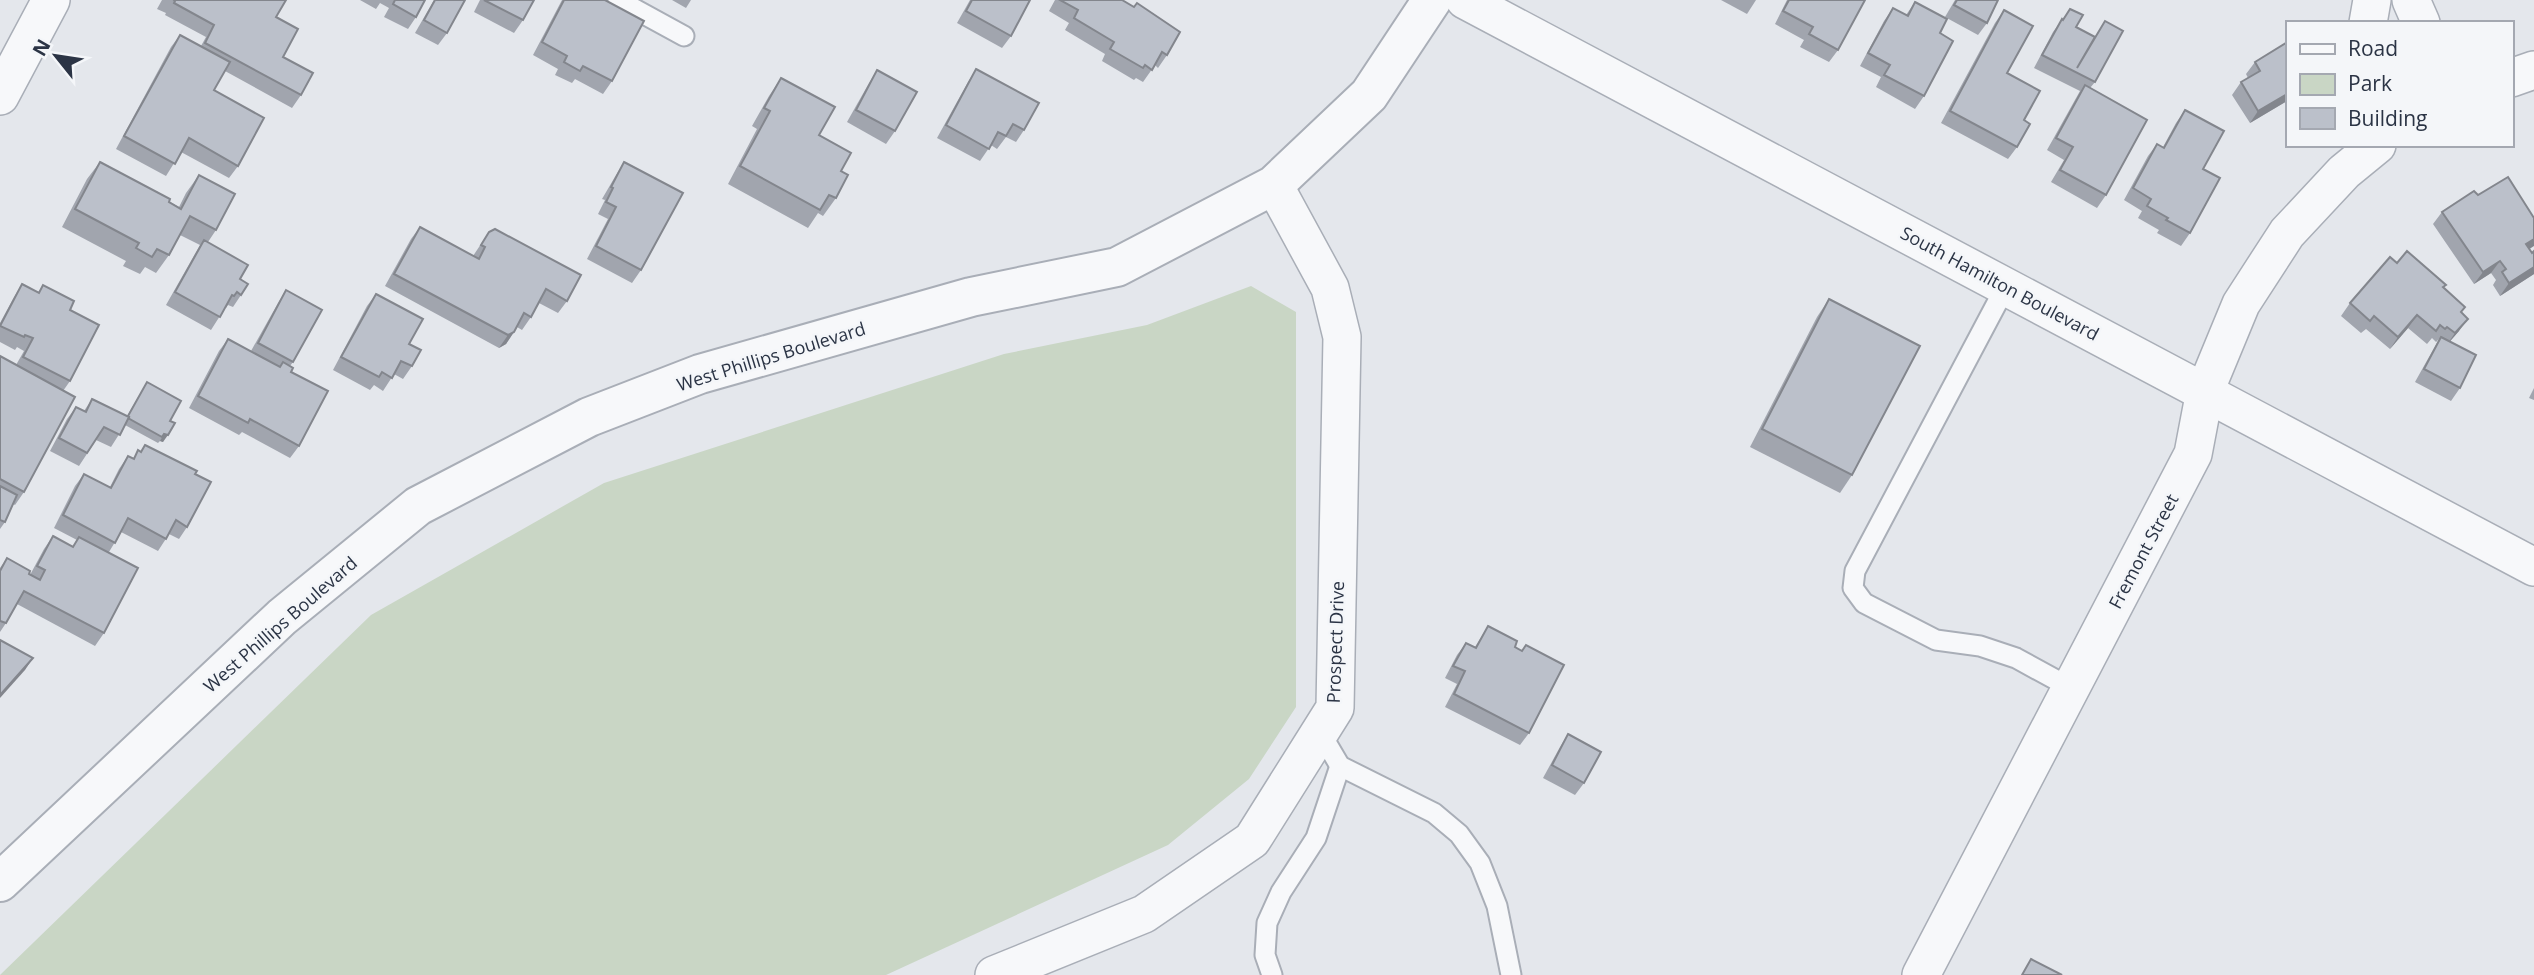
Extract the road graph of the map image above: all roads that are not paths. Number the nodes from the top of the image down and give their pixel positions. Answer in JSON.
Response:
{"nodes":[{"id":1,"x":51,"y":0,"type":"edge"},
{"id":2,"x":618,"y":0,"type":"edge"},
{"id":3,"x":1432,"y":0,"type":"edge"},
{"id":4,"x":1465,"y":0,"type":"edge"},
{"id":5,"x":2372,"y":0,"type":"edge"},
{"id":6,"x":2411,"y":0,"type":"edge"},
{"id":7,"x":2368,"y":21,"type":"edge"},
{"id":8,"x":2420,"y":21,"type":"edge"},
{"id":9,"x":684,"y":36,"type":"dead end"},
{"id":10,"x":2534,"y":70,"type":"edge"},
{"id":11,"x":2513,"y":77,"type":"edge"},
{"id":12,"x":0,"y":96,"type":"edge"},
{"id":13,"x":2375,"y":147,"type":"edge"},
{"id":14,"x":1274,"y":185,"type":"junction"},
{"id":15,"x":2006,"y":286,"type":"junction"},
{"id":16,"x":2205,"y":391,"type":"junction"},
{"id":17,"x":2534,"y":567,"type":"edge"},
{"id":18,"x":2071,"y":688,"type":"junction"},
{"id":19,"x":1320,"y":732,"type":"junction"},
{"id":20,"x":1340,"y":766,"type":"junction"},
{"id":21,"x":0,"y":882,"type":"edge"},
{"id":22,"x":994,"y":975,"type":"edge"},
{"id":23,"x":1272,"y":975,"type":"edge"},
{"id":24,"x":1511,"y":975,"type":"edge"},
{"id":25,"x":1921,"y":975,"type":"edge"}],
"edges":[{"from":1,"to":12,"type":"street"},
{"from":2,"to":9,"type":"lane"},
{"from":3,"to":14,"type":"street","name":"West Phillips Boulevard"},
{"from":4,"to":15,"type":"street","name":"South Hamilton Boulevard"},
{"from":5,"to":7,"type":"street"},
{"from":6,"to":8,"type":"street"},
{"from":10,"to":11,"type":"street"},
{"from":13,"to":16,"type":"street","name":"Fremont Street"},
{"from":14,"to":19,"type":"street","name":"Prospect Drive"},
{"from":14,"to":21,"type":"street","name":"West Phillips Boulevard"},
{"from":15,"to":16,"type":"street","name":"South Hamilton Boulevard"},
{"from":15,"to":18,"type":"lane"},
{"from":16,"to":17,"type":"street","name":"South Hamilton Boulevard"},
{"from":16,"to":18,"type":"street","name":"Fremont Street"},
{"from":18,"to":25,"type":"street","name":"Fremont Street"},
{"from":19,"to":20,"type":"lane"},
{"from":19,"to":22,"type":"street","name":"Prospect Drive"},
{"from":20,"to":23,"type":"lane"},
{"from":20,"to":24,"type":"lane"}]}
